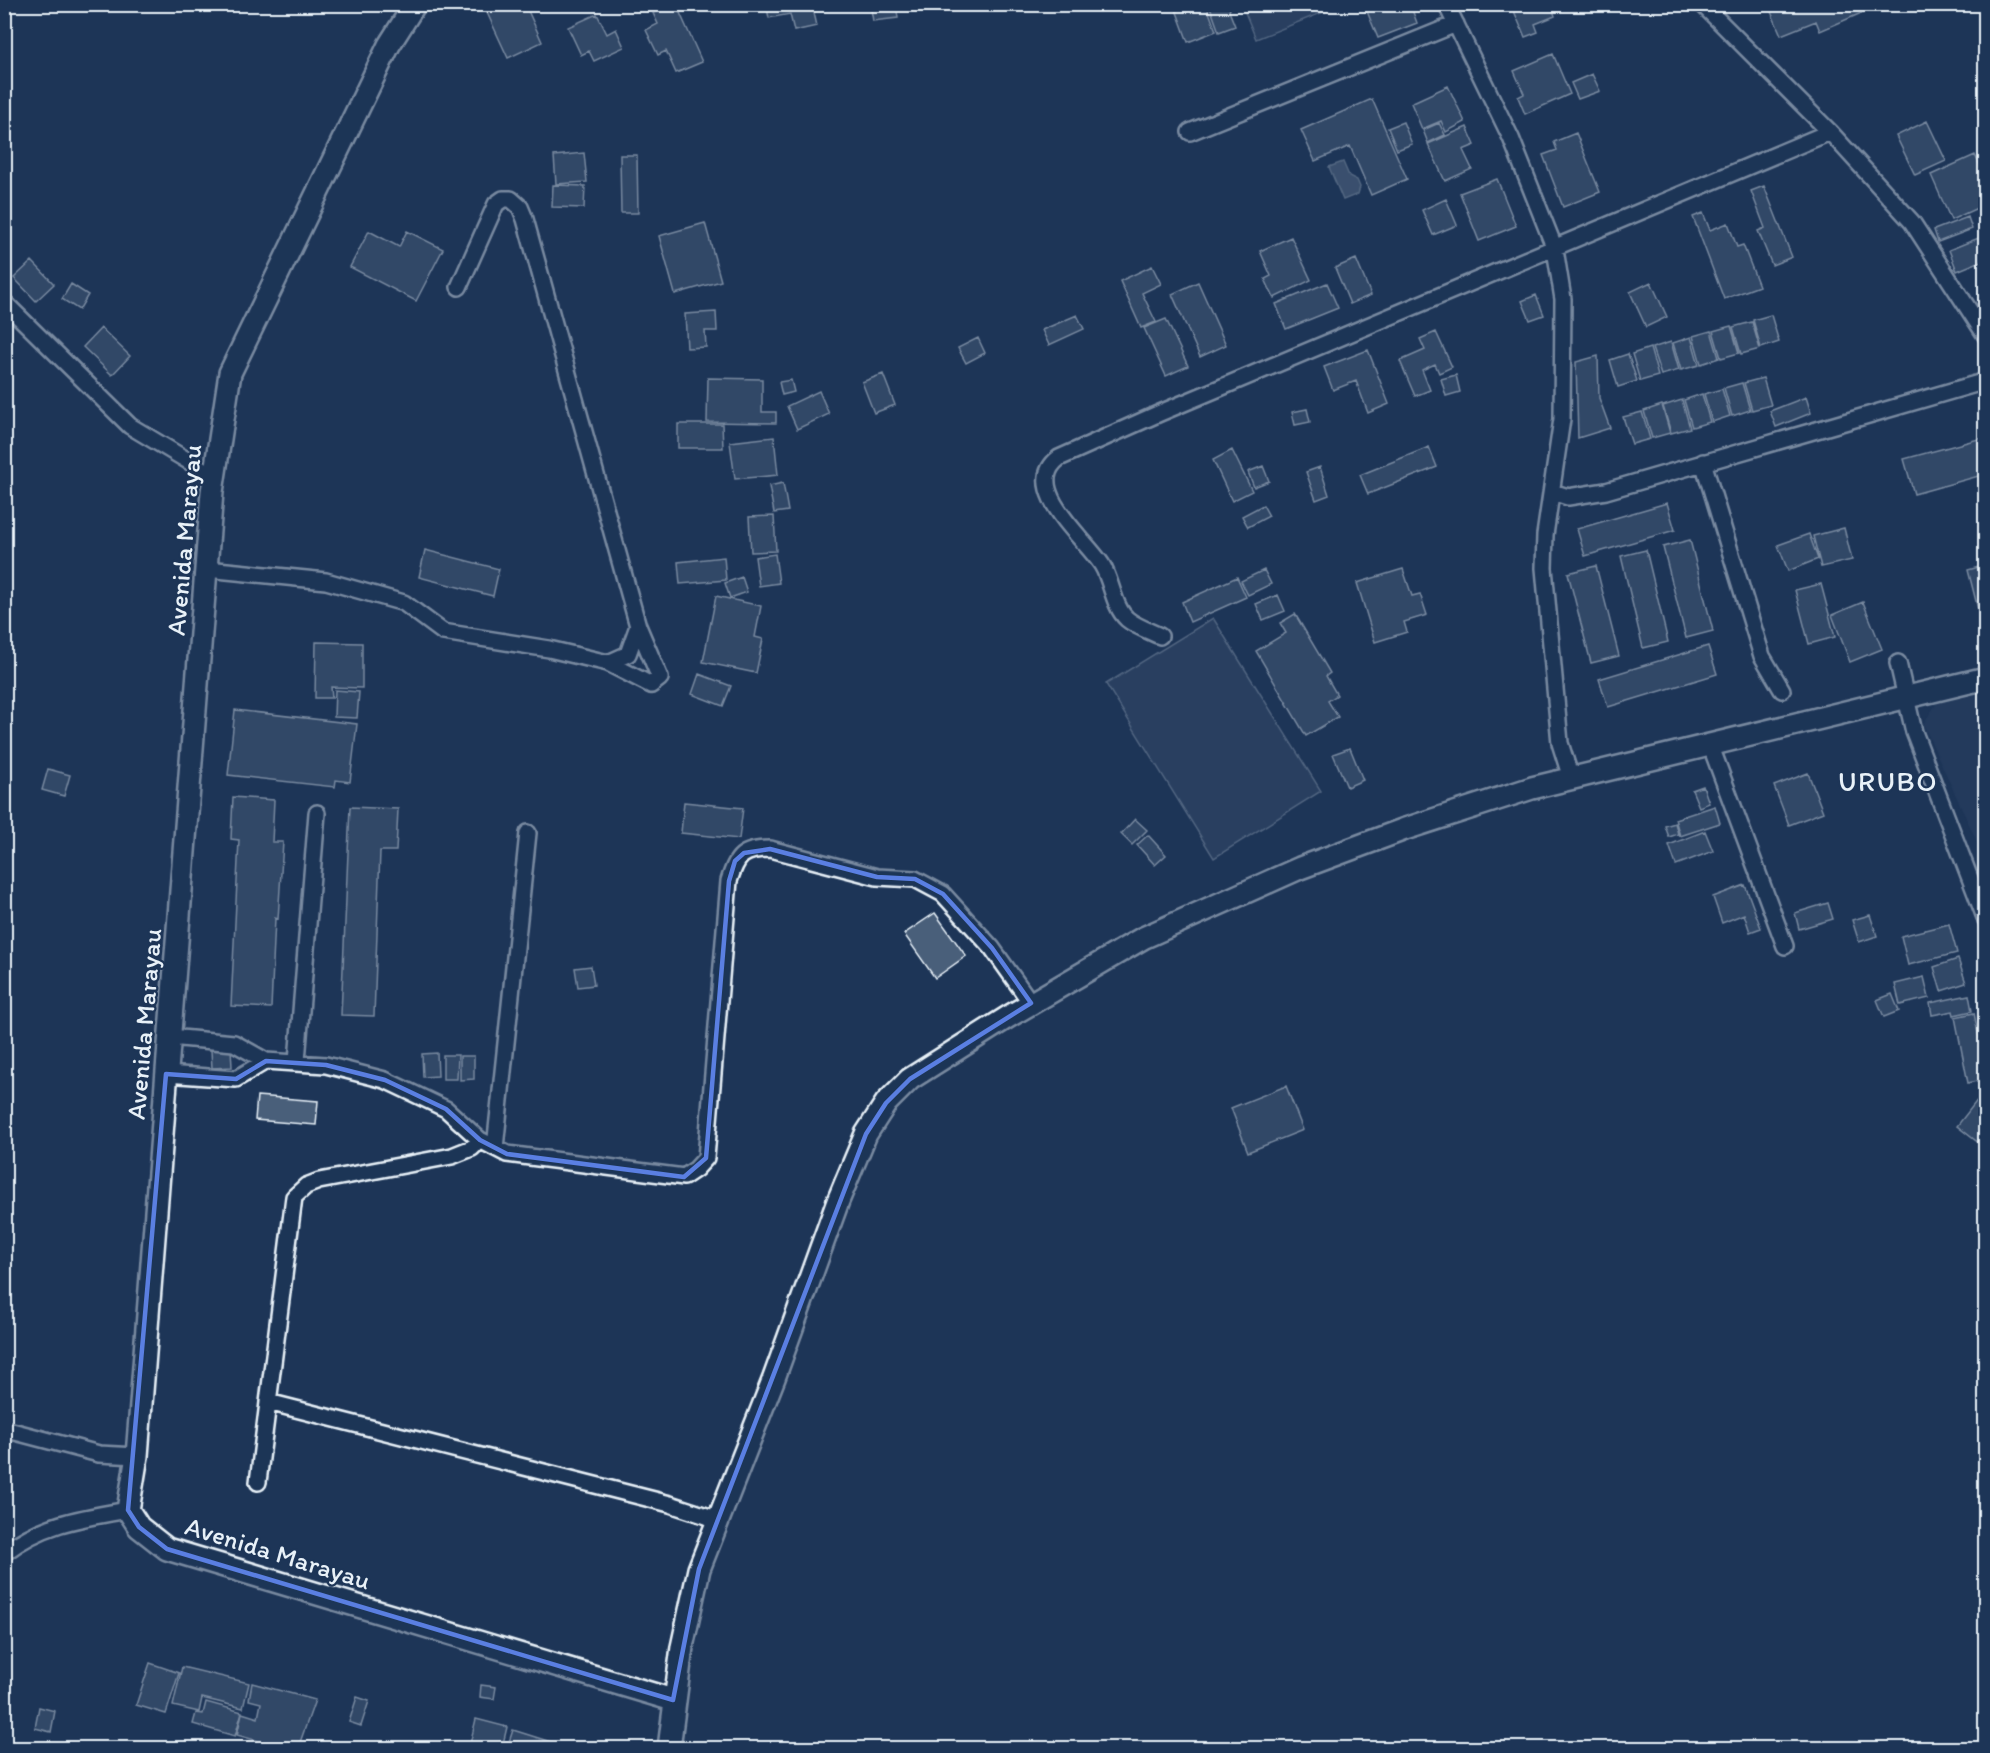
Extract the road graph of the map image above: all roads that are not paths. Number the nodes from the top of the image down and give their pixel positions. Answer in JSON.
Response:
{"nodes":[{"id":1,"x":414,"y":4,"type":"edge"},
{"id":2,"x":1446,"y":4,"type":"edge"},
{"id":3,"x":1702,"y":4,"type":"edge"},
{"id":4,"x":1456,"y":24,"type":"junction"},
{"id":5,"x":1190,"y":132,"type":"dead end"},
{"id":6,"x":1830,"y":132,"type":"junction"},
{"id":7,"x":1555,"y":249,"type":"junction"},
{"id":8,"x":459,"y":287,"type":"dead end"},
{"id":9,"x":4,"y":302,"type":"edge"},
{"id":10,"x":1986,"y":336,"type":"edge"},
{"id":11,"x":1986,"y":381,"type":"edge"},
{"id":12,"x":1703,"y":462,"type":"junction"},
{"id":13,"x":215,"y":477,"type":"junction"},
{"id":14,"x":1552,"y":492,"type":"junction"},
{"id":15,"x":207,"y":569,"type":"junction"},
{"id":16,"x":638,"y":626,"type":"junction"},
{"id":17,"x":1160,"y":636,"type":"dead end"},
{"id":18,"x":608,"y":663,"type":"junction"},
{"id":19,"x":1898,"y":663,"type":"dead end"},
{"id":20,"x":1986,"y":678,"type":"edge"},
{"id":21,"x":1782,"y":690,"type":"dead end"},
{"id":22,"x":1905,"y":697,"type":"junction"},
{"id":23,"x":1710,"y":744,"type":"junction"},
{"id":24,"x":1571,"y":778,"type":"junction"},
{"id":25,"x":317,"y":813,"type":"dead end"},
{"id":26,"x":528,"y":833,"type":"dead end"},
{"id":27,"x":1986,"y":920,"type":"edge"},
{"id":28,"x":1785,"y":946,"type":"dead end"},
{"id":29,"x":1031,"y":1004,"type":"junction"},
{"id":30,"x":170,"y":1037,"type":"junction"},
{"id":31,"x":266,"y":1061,"type":"junction"},
{"id":32,"x":297,"y":1061,"type":"junction"},
{"id":33,"x":166,"y":1074,"type":"junction"},
{"id":34,"x":480,"y":1140,"type":"junction"},
{"id":35,"x":495,"y":1148,"type":"junction"},
{"id":36,"x":268,"y":1402,"type":"junction"},
{"id":37,"x":4,"y":1428,"type":"edge"},
{"id":38,"x":137,"y":1456,"type":"junction"},
{"id":39,"x":258,"y":1482,"type":"dead end"},
{"id":40,"x":128,"y":1510,"type":"junction"},
{"id":41,"x":719,"y":1520,"type":"junction"},
{"id":42,"x":4,"y":1553,"type":"edge"},
{"id":43,"x":673,"y":1700,"type":"junction"},
{"id":44,"x":669,"y":1749,"type":"edge"}],
"edges":[{"from":1,"to":13,"type":"street","name":"Avenida Marayau"},
{"from":2,"to":4,"type":"street"},
{"from":3,"to":6,"type":"street"},
{"from":4,"to":5,"type":"street"},
{"from":4,"to":7,"type":"street"},
{"from":6,"to":7,"type":"street"},
{"from":6,"to":10,"type":"street"},
{"from":7,"to":14,"type":"street"},
{"from":7,"to":17,"type":"street"},
{"from":8,"to":16,"type":"street"},
{"from":9,"to":13,"type":"street"},
{"from":11,"to":12,"type":"street"},
{"from":12,"to":14,"type":"street"},
{"from":12,"to":21,"type":"street"},
{"from":13,"to":15,"type":"street","name":"Avenida Marayau"},
{"from":14,"to":24,"type":"street"},
{"from":15,"to":18,"type":"street"},
{"from":15,"to":30,"type":"street","name":"Avenida Marayau"},
{"from":16,"to":18,"type":"street"},
{"from":16,"to":18,"type":"street"},
{"from":19,"to":22,"type":"street"},
{"from":20,"to":22,"type":"street"},
{"from":22,"to":23,"type":"street"},
{"from":22,"to":27,"type":"street"},
{"from":23,"to":24,"type":"street"},
{"from":23,"to":28,"type":"street"},
{"from":24,"to":29,"type":"street"},
{"from":25,"to":32,"type":"street"},
{"from":26,"to":35,"type":"street"},
{"from":29,"to":35,"type":"street"},
{"from":29,"to":41,"type":"street"},
{"from":30,"to":31,"type":"street"},
{"from":30,"to":33,"type":"street","name":"Avenida Marayau"},
{"from":31,"to":32,"type":"street"},
{"from":31,"to":33,"type":"street"},
{"from":32,"to":34,"type":"street"},
{"from":33,"to":38,"type":"street","name":"Avenida Marayau"},
{"from":34,"to":35,"type":"street"},
{"from":34,"to":36,"type":"street"},
{"from":36,"to":39,"type":"street"},
{"from":36,"to":41,"type":"street"},
{"from":37,"to":38,"type":"street"},
{"from":38,"to":40,"type":"street","name":"Avenida Marayau"},
{"from":40,"to":42,"type":"street"},
{"from":40,"to":43,"type":"street","name":"Avenida Marayau"},
{"from":41,"to":43,"type":"street"},
{"from":43,"to":44,"type":"street"}]}
